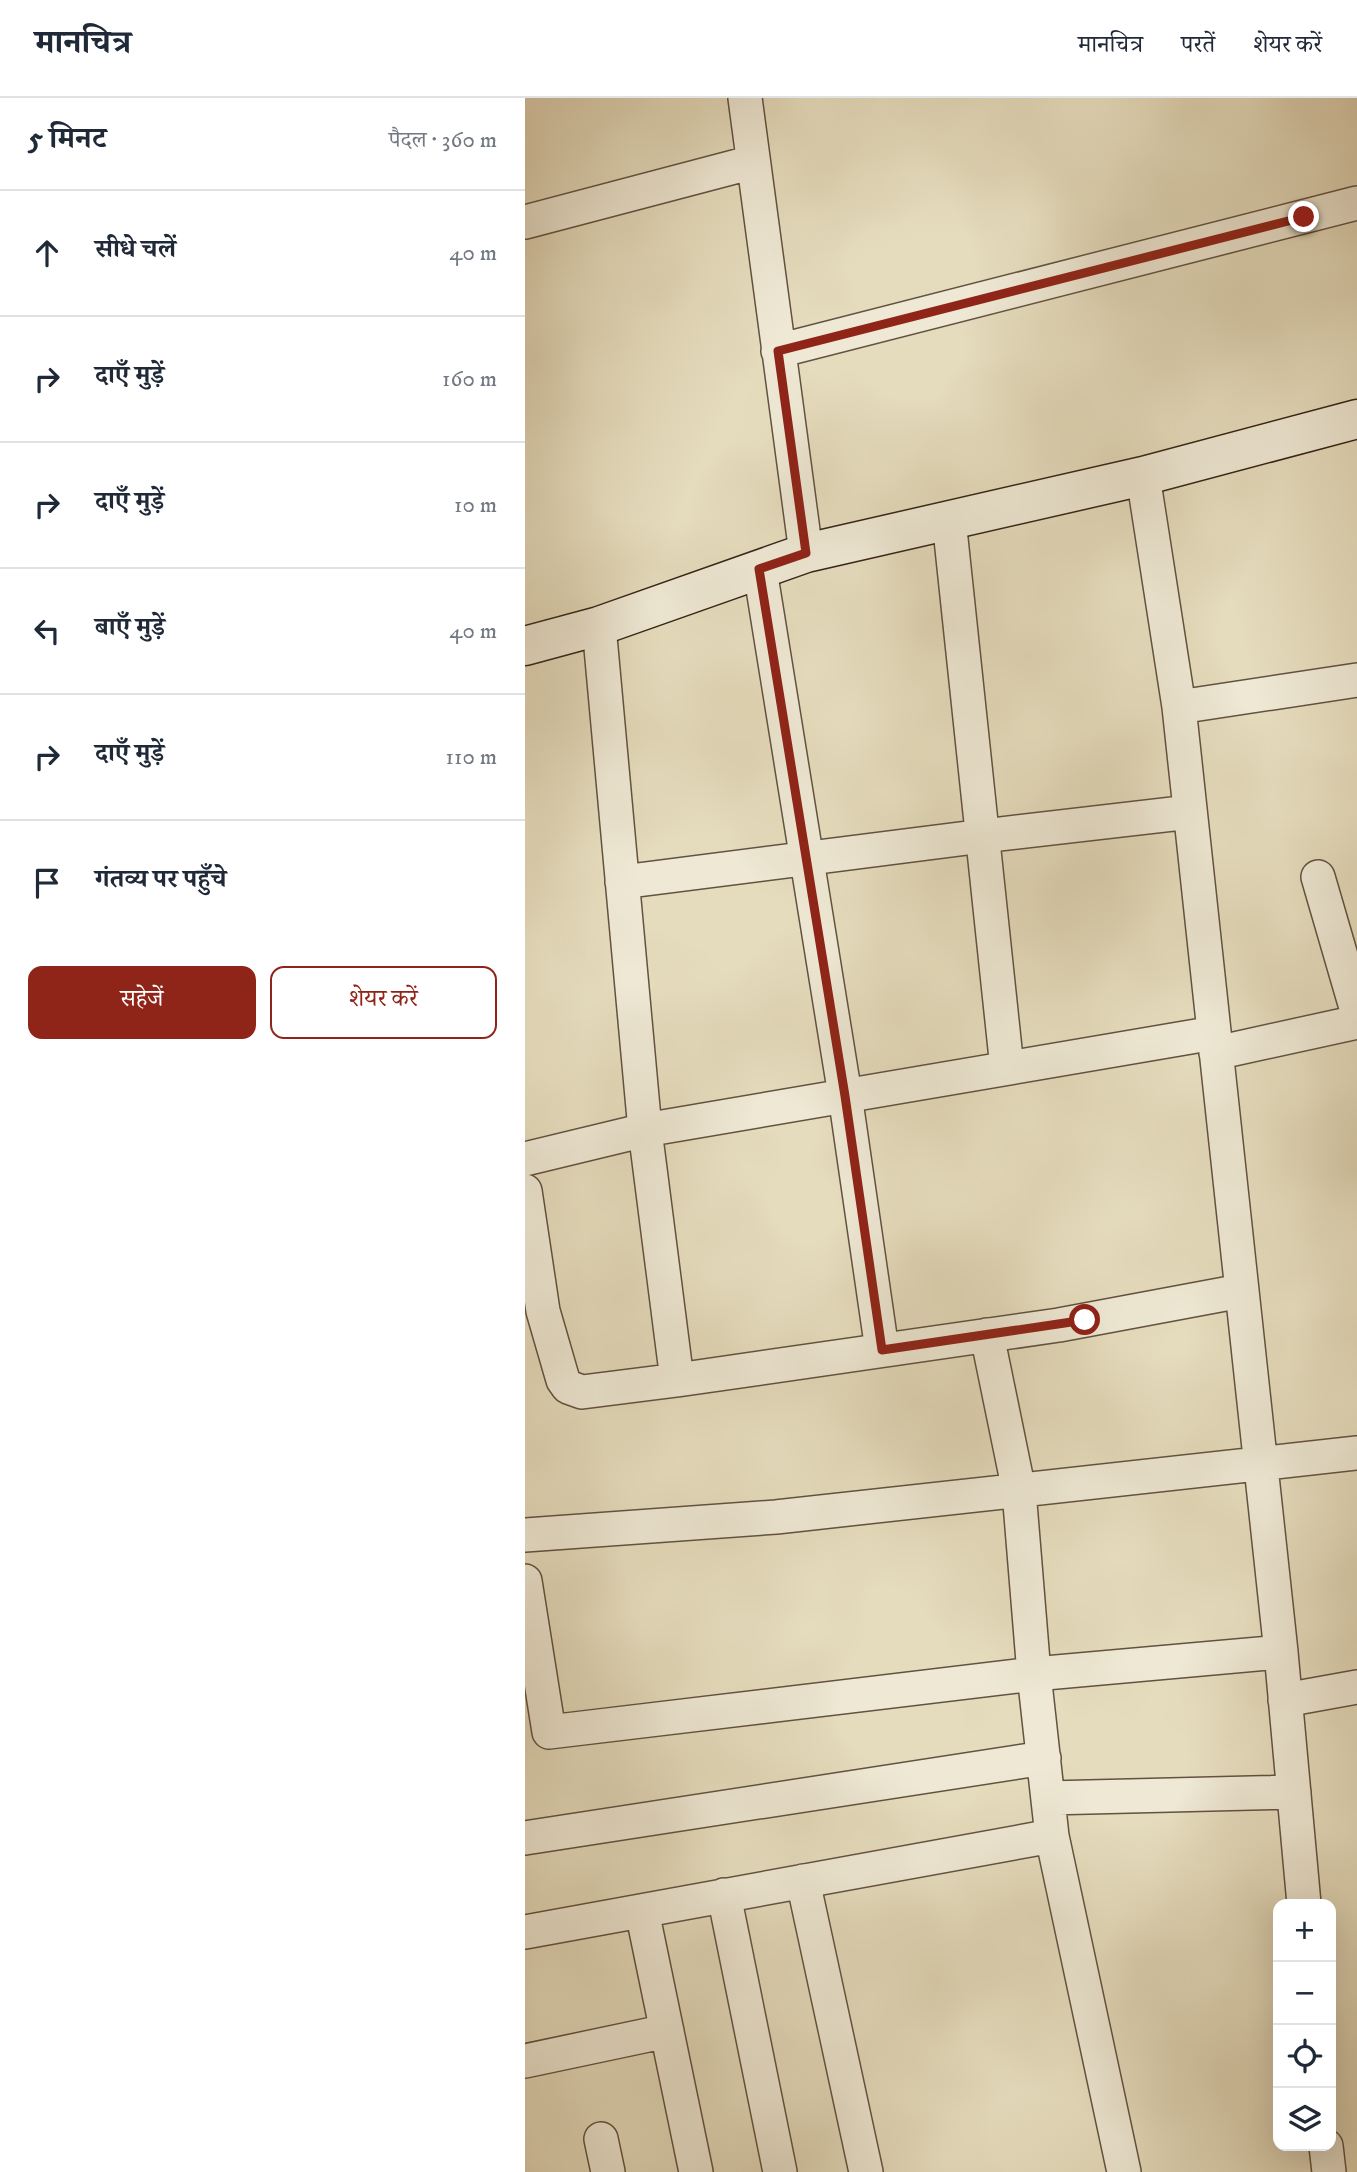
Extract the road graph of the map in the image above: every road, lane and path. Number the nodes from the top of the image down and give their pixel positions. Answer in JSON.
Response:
{"nodes":[{"id":1,"x":745,"y":98,"type":"edge"},
{"id":2,"x":753,"y":163,"type":"junction"},
{"id":3,"x":1357,"y":204,"type":"edge"},
{"id":4,"x":525,"y":222,"type":"edge"},
{"id":5,"x":778,"y":351,"type":"junction"},
{"id":6,"x":1357,"y":419,"type":"edge"},
{"id":7,"x":1143,"y":476,"type":"junction"},
{"id":8,"x":949,"y":520,"type":"junction"},
{"id":9,"x":806,"y":553,"type":"junction"},
{"id":10,"x":759,"y":569,"type":"junction"},
{"id":11,"x":599,"y":626,"type":"junction"},
{"id":12,"x":525,"y":646,"type":"edge"},
{"id":13,"x":1357,"y":680,"type":"edge"},
{"id":14,"x":1179,"y":707,"type":"junction"},
{"id":15,"x":1190,"y":812,"type":"junction"},
{"id":16,"x":983,"y":835,"type":"junction"},
{"id":17,"x":807,"y":858,"type":"junction"},
{"id":18,"x":1318,"y":877,"type":"dead end"},
{"id":19,"x":622,"y":882,"type":"junction"},
{"id":20,"x":1357,"y":1011,"type":"edge"},
{"id":21,"x":1357,"y":1022,"type":"edge"},
{"id":22,"x":1215,"y":1043,"type":"junction"},
{"id":23,"x":1007,"y":1068,"type":"junction"},
{"id":24,"x":845,"y":1096,"type":"junction"},
{"id":25,"x":645,"y":1130,"type":"junction"},
{"id":26,"x":525,"y":1159,"type":"edge"},
{"id":27,"x":525,"y":1191,"type":"edge"},
{"id":28,"x":1241,"y":1291,"type":"junction"},
{"id":29,"x":987,"y":1335,"type":"junction"},
{"id":30,"x":882,"y":1350,"type":"junction"},
{"id":31,"x":677,"y":1380,"type":"junction"},
{"id":32,"x":1357,"y":1452,"type":"edge"},
{"id":33,"x":1261,"y":1465,"type":"junction"},
{"id":34,"x":1019,"y":1492,"type":"junction"},
{"id":35,"x":525,"y":1535,"type":"edge"},
{"id":36,"x":525,"y":1581,"type":"edge"},
{"id":37,"x":1281,"y":1652,"type":"junction"},
{"id":38,"x":1034,"y":1674,"type":"junction"},
{"id":39,"x":1357,"y":1687,"type":"edge"},
{"id":40,"x":1285,"y":1700,"type":"junction"},
{"id":41,"x":537,"y":1737,"type":"edge"},
{"id":42,"x":1044,"y":1758,"type":"junction"},
{"id":43,"x":1293,"y":1792,"type":"junction"},
{"id":44,"x":1048,"y":1798,"type":"junction"},
{"id":45,"x":1052,"y":1836,"type":"junction"},
{"id":46,"x":525,"y":1838,"type":"edge"},
{"id":47,"x":803,"y":1881,"type":"junction"},
{"id":48,"x":724,"y":1895,"type":"junction"},
{"id":49,"x":1304,"y":1899,"type":"edge"},
{"id":50,"x":642,"y":1911,"type":"junction"},
{"id":51,"x":525,"y":1932,"type":"edge"},
{"id":52,"x":667,"y":2031,"type":"junction"},
{"id":53,"x":525,"y":2061,"type":"edge"},
{"id":54,"x":601,"y":2139,"type":"dead end"},
{"id":55,"x":1327,"y":2151,"type":"edge"},
{"id":56,"x":608,"y":2172,"type":"edge"},
{"id":57,"x":695,"y":2172,"type":"edge"},
{"id":58,"x":780,"y":2172,"type":"edge"},
{"id":59,"x":866,"y":2172,"type":"edge"},
{"id":60,"x":1124,"y":2172,"type":"edge"},
{"id":61,"x":1329,"y":2172,"type":"edge"}],
"edges":[{"from":1,"to":2,"type":"street"},
{"from":2,"to":4,"type":"street"},
{"from":2,"to":5,"type":"street"},
{"from":3,"to":5,"type":"street"},
{"from":5,"to":9,"type":"street"},
{"from":6,"to":7,"type":"main road"},
{"from":7,"to":8,"type":"main road"},
{"from":7,"to":14,"type":"street"},
{"from":8,"to":9,"type":"main road"},
{"from":8,"to":16,"type":"street"},
{"from":9,"to":10,"type":"main road"},
{"from":10,"to":11,"type":"main road"},
{"from":10,"to":17,"type":"street"},
{"from":11,"to":12,"type":"main road"},
{"from":11,"to":19,"type":"street"},
{"from":13,"to":14,"type":"street"},
{"from":14,"to":15,"type":"street"},
{"from":15,"to":16,"type":"street"},
{"from":15,"to":22,"type":"street"},
{"from":16,"to":17,"type":"street"},
{"from":16,"to":23,"type":"street"},
{"from":17,"to":19,"type":"street"},
{"from":17,"to":24,"type":"street"},
{"from":18,"to":20,"type":"street"},
{"from":19,"to":25,"type":"street"},
{"from":21,"to":22,"type":"street"},
{"from":22,"to":23,"type":"street"},
{"from":22,"to":28,"type":"street"},
{"from":23,"to":24,"type":"street"},
{"from":24,"to":25,"type":"street"},
{"from":24,"to":30,"type":"street"},
{"from":25,"to":26,"type":"street"},
{"from":25,"to":31,"type":"street"},
{"from":27,"to":31,"type":"street"},
{"from":28,"to":29,"type":"street"},
{"from":28,"to":33,"type":"street"},
{"from":29,"to":30,"type":"street"},
{"from":29,"to":34,"type":"street"},
{"from":30,"to":31,"type":"street"},
{"from":32,"to":33,"type":"street"},
{"from":33,"to":34,"type":"street"},
{"from":33,"to":37,"type":"street"},
{"from":34,"to":35,"type":"street"},
{"from":34,"to":38,"type":"street"},
{"from":36,"to":41,"type":"street"},
{"from":37,"to":38,"type":"street"},
{"from":37,"to":40,"type":"street"},
{"from":38,"to":41,"type":"street"},
{"from":38,"to":42,"type":"street"},
{"from":39,"to":40,"type":"street"},
{"from":40,"to":43,"type":"street"},
{"from":42,"to":44,"type":"street"},
{"from":42,"to":46,"type":"street"},
{"from":43,"to":44,"type":"street"},
{"from":43,"to":49,"type":"street"},
{"from":44,"to":45,"type":"street"},
{"from":45,"to":47,"type":"street"},
{"from":45,"to":60,"type":"street"},
{"from":47,"to":48,"type":"street"},
{"from":47,"to":59,"type":"street"},
{"from":48,"to":50,"type":"street"},
{"from":48,"to":58,"type":"street"},
{"from":50,"to":51,"type":"street"},
{"from":50,"to":52,"type":"street"},
{"from":52,"to":53,"type":"street"},
{"from":52,"to":57,"type":"street"},
{"from":54,"to":56,"type":"street"},
{"from":55,"to":61,"type":"street"}]}
